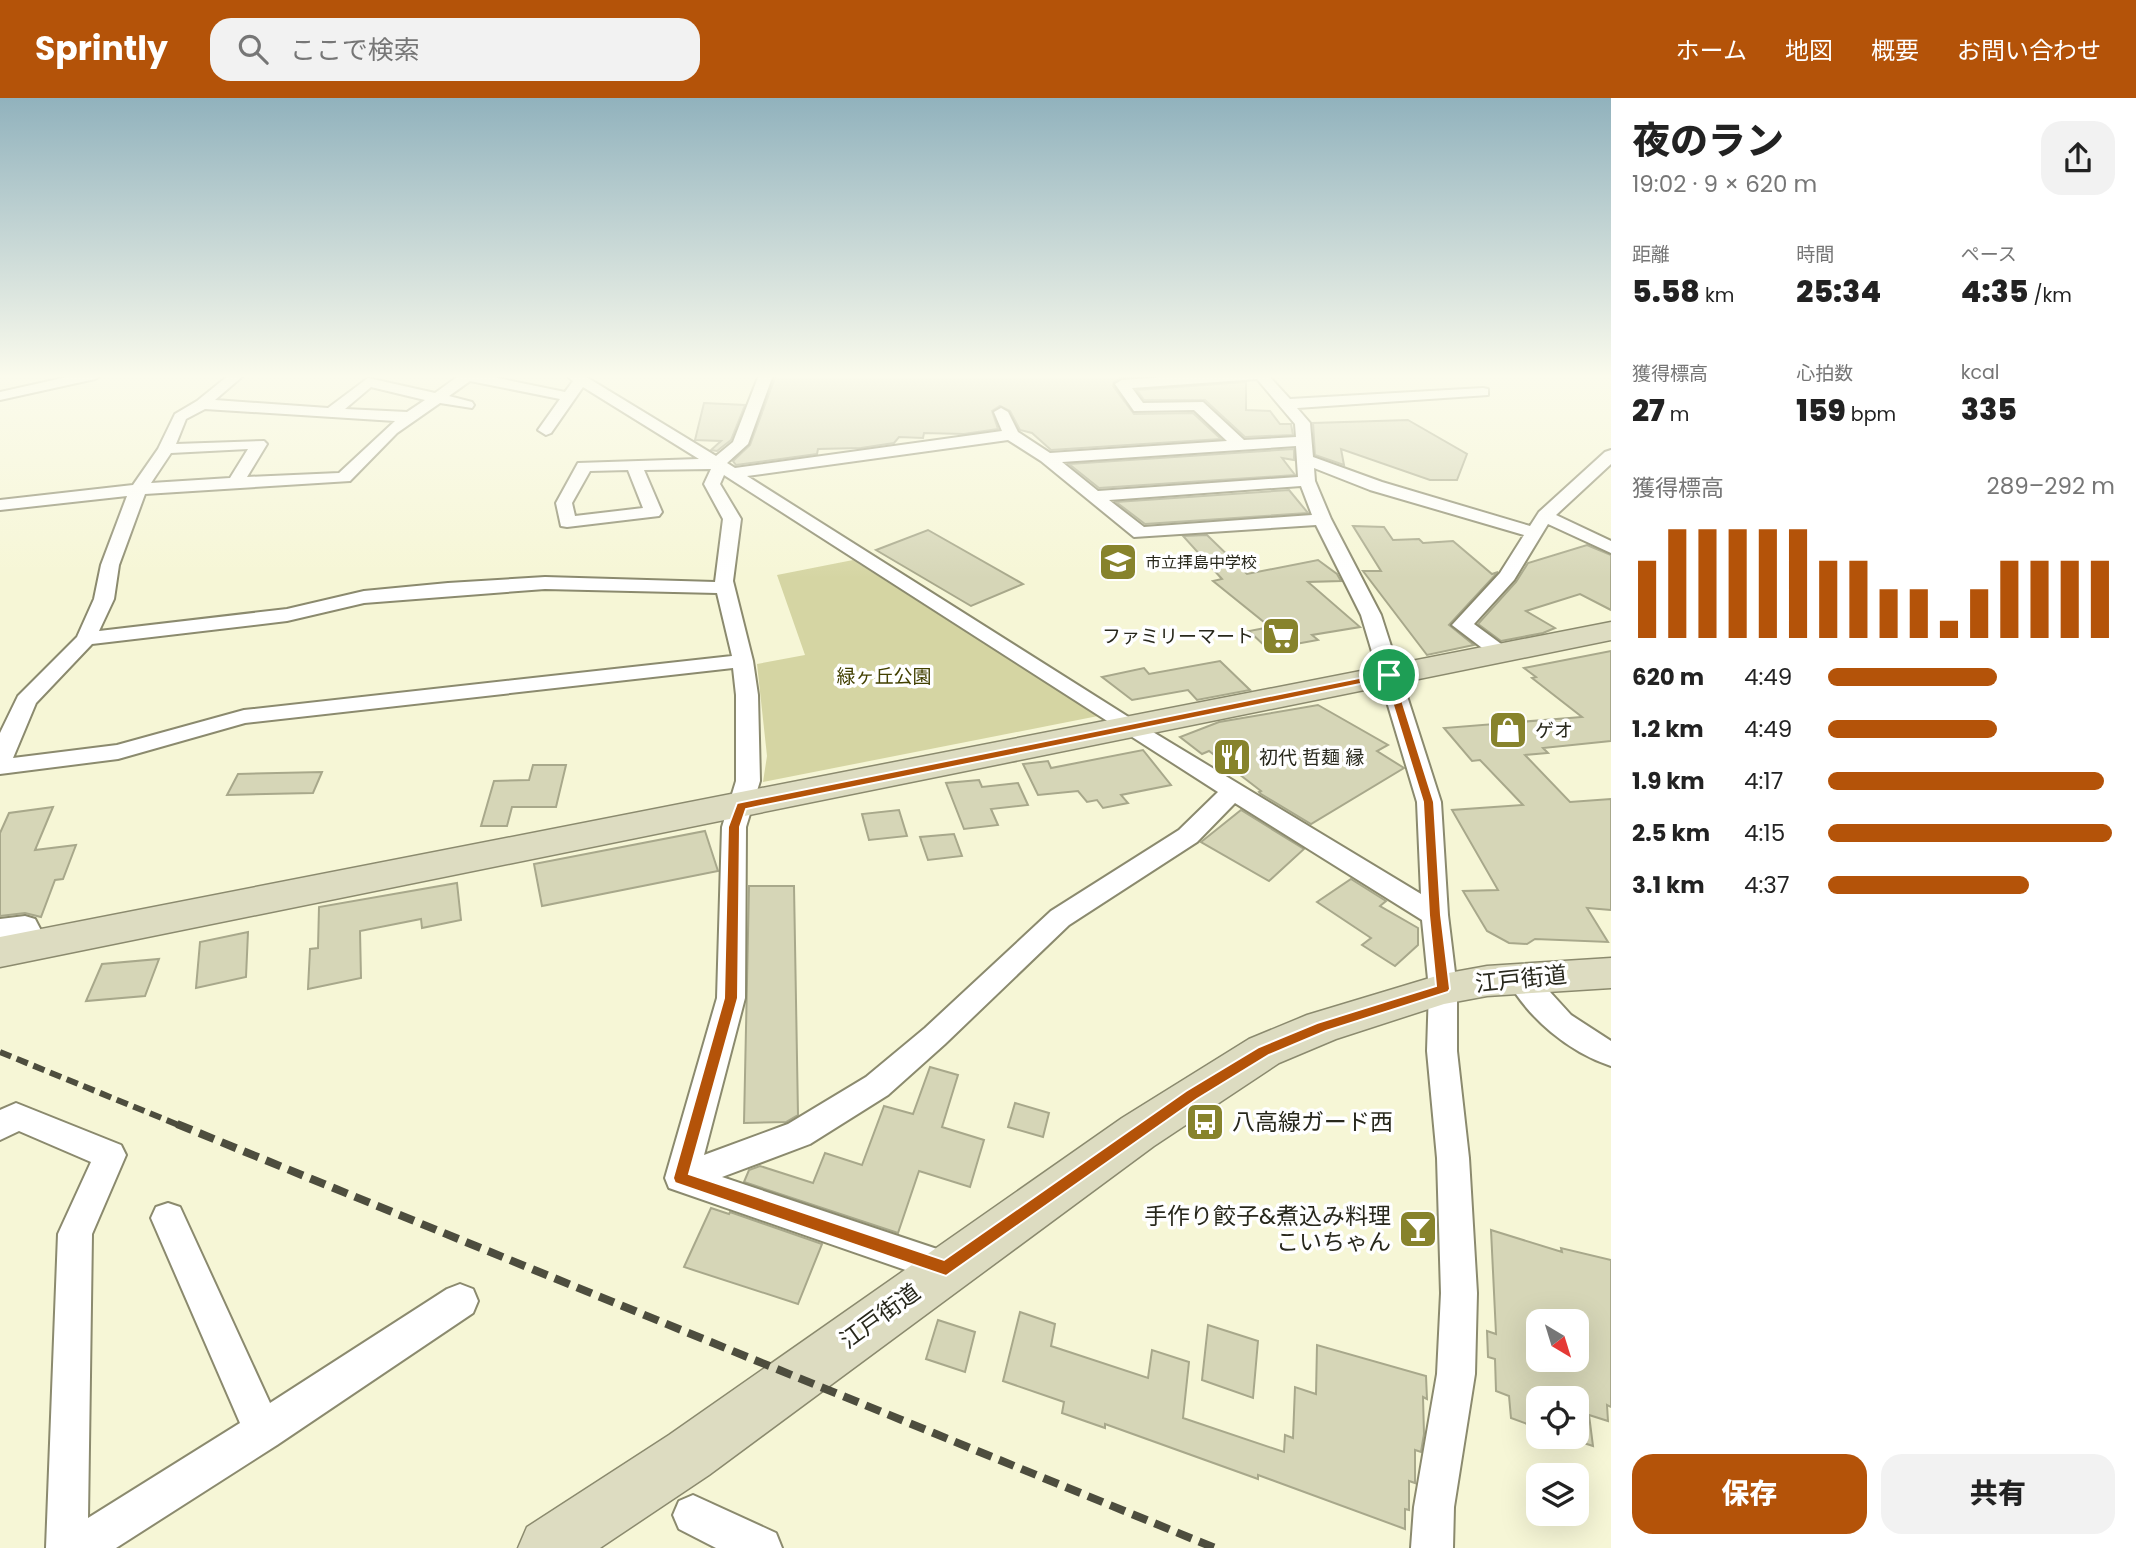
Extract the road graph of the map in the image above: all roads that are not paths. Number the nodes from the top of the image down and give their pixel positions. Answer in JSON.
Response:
{"nodes":[{"id":1,"x":169,"y":443,"type":"edge"},
{"id":2,"x":380,"y":443,"type":"edge"},
{"id":3,"x":683,"y":443,"type":"edge"},
{"id":4,"x":741,"y":443,"type":"edge"},
{"id":5,"x":937,"y":443,"type":"edge"},
{"id":6,"x":1023,"y":443,"type":"edge"},
{"id":7,"x":1238,"y":443,"type":"edge"},
{"id":8,"x":1277,"y":443,"type":"edge"},
{"id":9,"x":1304,"y":443,"type":"edge"},
{"id":10,"x":1240,"y":445,"type":"junction"},
{"id":11,"x":166,"y":449,"type":"junction"},
{"id":12,"x":1611,"y":455,"type":"edge"},
{"id":13,"x":1047,"y":458,"type":"junction"},
{"id":14,"x":1306,"y":460,"type":"junction"},
{"id":15,"x":634,"y":464,"type":"junction"},
{"id":16,"x":723,"y":468,"type":"junction"},
{"id":17,"x":1307,"y":481,"type":"junction"},
{"id":18,"x":236,"y":482,"type":"junction"},
{"id":19,"x":138,"y":490,"type":"junction"},
{"id":20,"x":1092,"y":496,"type":"junction"},
{"id":21,"x":0,"y":505,"type":"edge"},
{"id":22,"x":1545,"y":516,"type":"junction"},
{"id":23,"x":1322,"y":519,"type":"junction"},
{"id":24,"x":1532,"y":532,"type":"junction"},
{"id":25,"x":1611,"y":548,"type":"edge"},
{"id":26,"x":726,"y":588,"type":"junction"},
{"id":27,"x":1611,"y":631,"type":"edge"},
{"id":28,"x":86,"y":639,"type":"junction"},
{"id":29,"x":1501,"y":653,"type":"junction"},
{"id":30,"x":743,"y":661,"type":"junction"},
{"id":31,"x":1389,"y":675,"type":"junction"},
{"id":32,"x":1130,"y":728,"type":"junction"},
{"id":33,"x":1,"y":756,"type":"edge"},
{"id":34,"x":1234,"y":790,"type":"junction"},
{"id":35,"x":741,"y":806,"type":"junction"},
{"id":36,"x":1435,"y":915,"type":"junction"},
{"id":37,"x":0,"y":929,"type":"edge"},
{"id":38,"x":35,"y":946,"type":"junction"},
{"id":39,"x":0,"y":952,"type":"edge"},
{"id":40,"x":1611,"y":973,"type":"edge"},
{"id":41,"x":1520,"y":978,"type":"junction"},
{"id":42,"x":1443,"y":989,"type":"junction"},
{"id":43,"x":1611,"y":1054,"type":"edge"},
{"id":44,"x":0,"y":1127,"type":"edge"},
{"id":45,"x":681,"y":1178,"type":"junction"},
{"id":46,"x":168,"y":1217,"type":"dead end"},
{"id":47,"x":946,"y":1268,"type":"junction"},
{"id":48,"x":460,"y":1301,"type":"dead end"},
{"id":49,"x":263,"y":1431,"type":"junction"},
{"id":50,"x":693,"y":1515,"type":"dead end"},
{"id":51,"x":67,"y":1548,"type":"edge"},
{"id":52,"x":78,"y":1548,"type":"edge"},
{"id":53,"x":548,"y":1548,"type":"edge"},
{"id":54,"x":761,"y":1548,"type":"edge"},
{"id":55,"x":1432,"y":1548,"type":"edge"}],
"edges":[{"from":1,"to":11,"type":"street"},
{"from":2,"to":18,"type":"street"},
{"from":3,"to":16,"type":"street"},
{"from":4,"to":16,"type":"street"},
{"from":5,"to":16,"type":"street"},
{"from":6,"to":13,"type":"street"},
{"from":7,"to":10,"type":"street"},
{"from":8,"to":10,"type":"street"},
{"from":9,"to":14,"type":"street"},
{"from":10,"to":13,"type":"street"},
{"from":11,"to":18,"type":"street"},
{"from":11,"to":19,"type":"street"},
{"from":12,"to":22,"type":"street"},
{"from":13,"to":20,"type":"street"},
{"from":14,"to":17,"type":"street"},
{"from":14,"to":24,"type":"street"},
{"from":15,"to":15,"type":"street"},
{"from":15,"to":16,"type":"street"},
{"from":16,"to":26,"type":"street"},
{"from":16,"to":32,"type":"street"},
{"from":17,"to":20,"type":"street"},
{"from":17,"to":23,"type":"street"},
{"from":18,"to":19,"type":"street"},
{"from":19,"to":21,"type":"street"},
{"from":19,"to":28,"type":"street"},
{"from":20,"to":23,"type":"street"},
{"from":22,"to":24,"type":"street"},
{"from":22,"to":25,"type":"street"},
{"from":23,"to":31,"type":"street"},
{"from":24,"to":29,"type":"street"},
{"from":26,"to":28,"type":"street"},
{"from":26,"to":30,"type":"street"},
{"from":27,"to":29,"type":"street"},
{"from":28,"to":33,"type":"street"},
{"from":29,"to":31,"type":"street"},
{"from":30,"to":33,"type":"street"},
{"from":30,"to":35,"type":"street"},
{"from":31,"to":32,"type":"street"},
{"from":31,"to":36,"type":"street"},
{"from":32,"to":34,"type":"street"},
{"from":32,"to":35,"type":"street"},
{"from":34,"to":36,"type":"street"},
{"from":34,"to":45,"type":"street"},
{"from":35,"to":38,"type":"street"},
{"from":35,"to":45,"type":"street"},
{"from":36,"to":42,"type":"street"},
{"from":37,"to":38,"type":"street"},
{"from":38,"to":39,"type":"street"},
{"from":40,"to":41,"type":"street","name":"江戸街道"},
{"from":41,"to":42,"type":"street","name":"江戸街道"},
{"from":41,"to":43,"type":"street"},
{"from":42,"to":47,"type":"street","name":"江戸街道"},
{"from":42,"to":55,"type":"street"},
{"from":44,"to":51,"type":"street"},
{"from":45,"to":47,"type":"street"},
{"from":46,"to":49,"type":"street"},
{"from":47,"to":53,"type":"street","name":"江戸街道"},
{"from":48,"to":49,"type":"street"},
{"from":49,"to":52,"type":"street"},
{"from":50,"to":54,"type":"street"}]}
